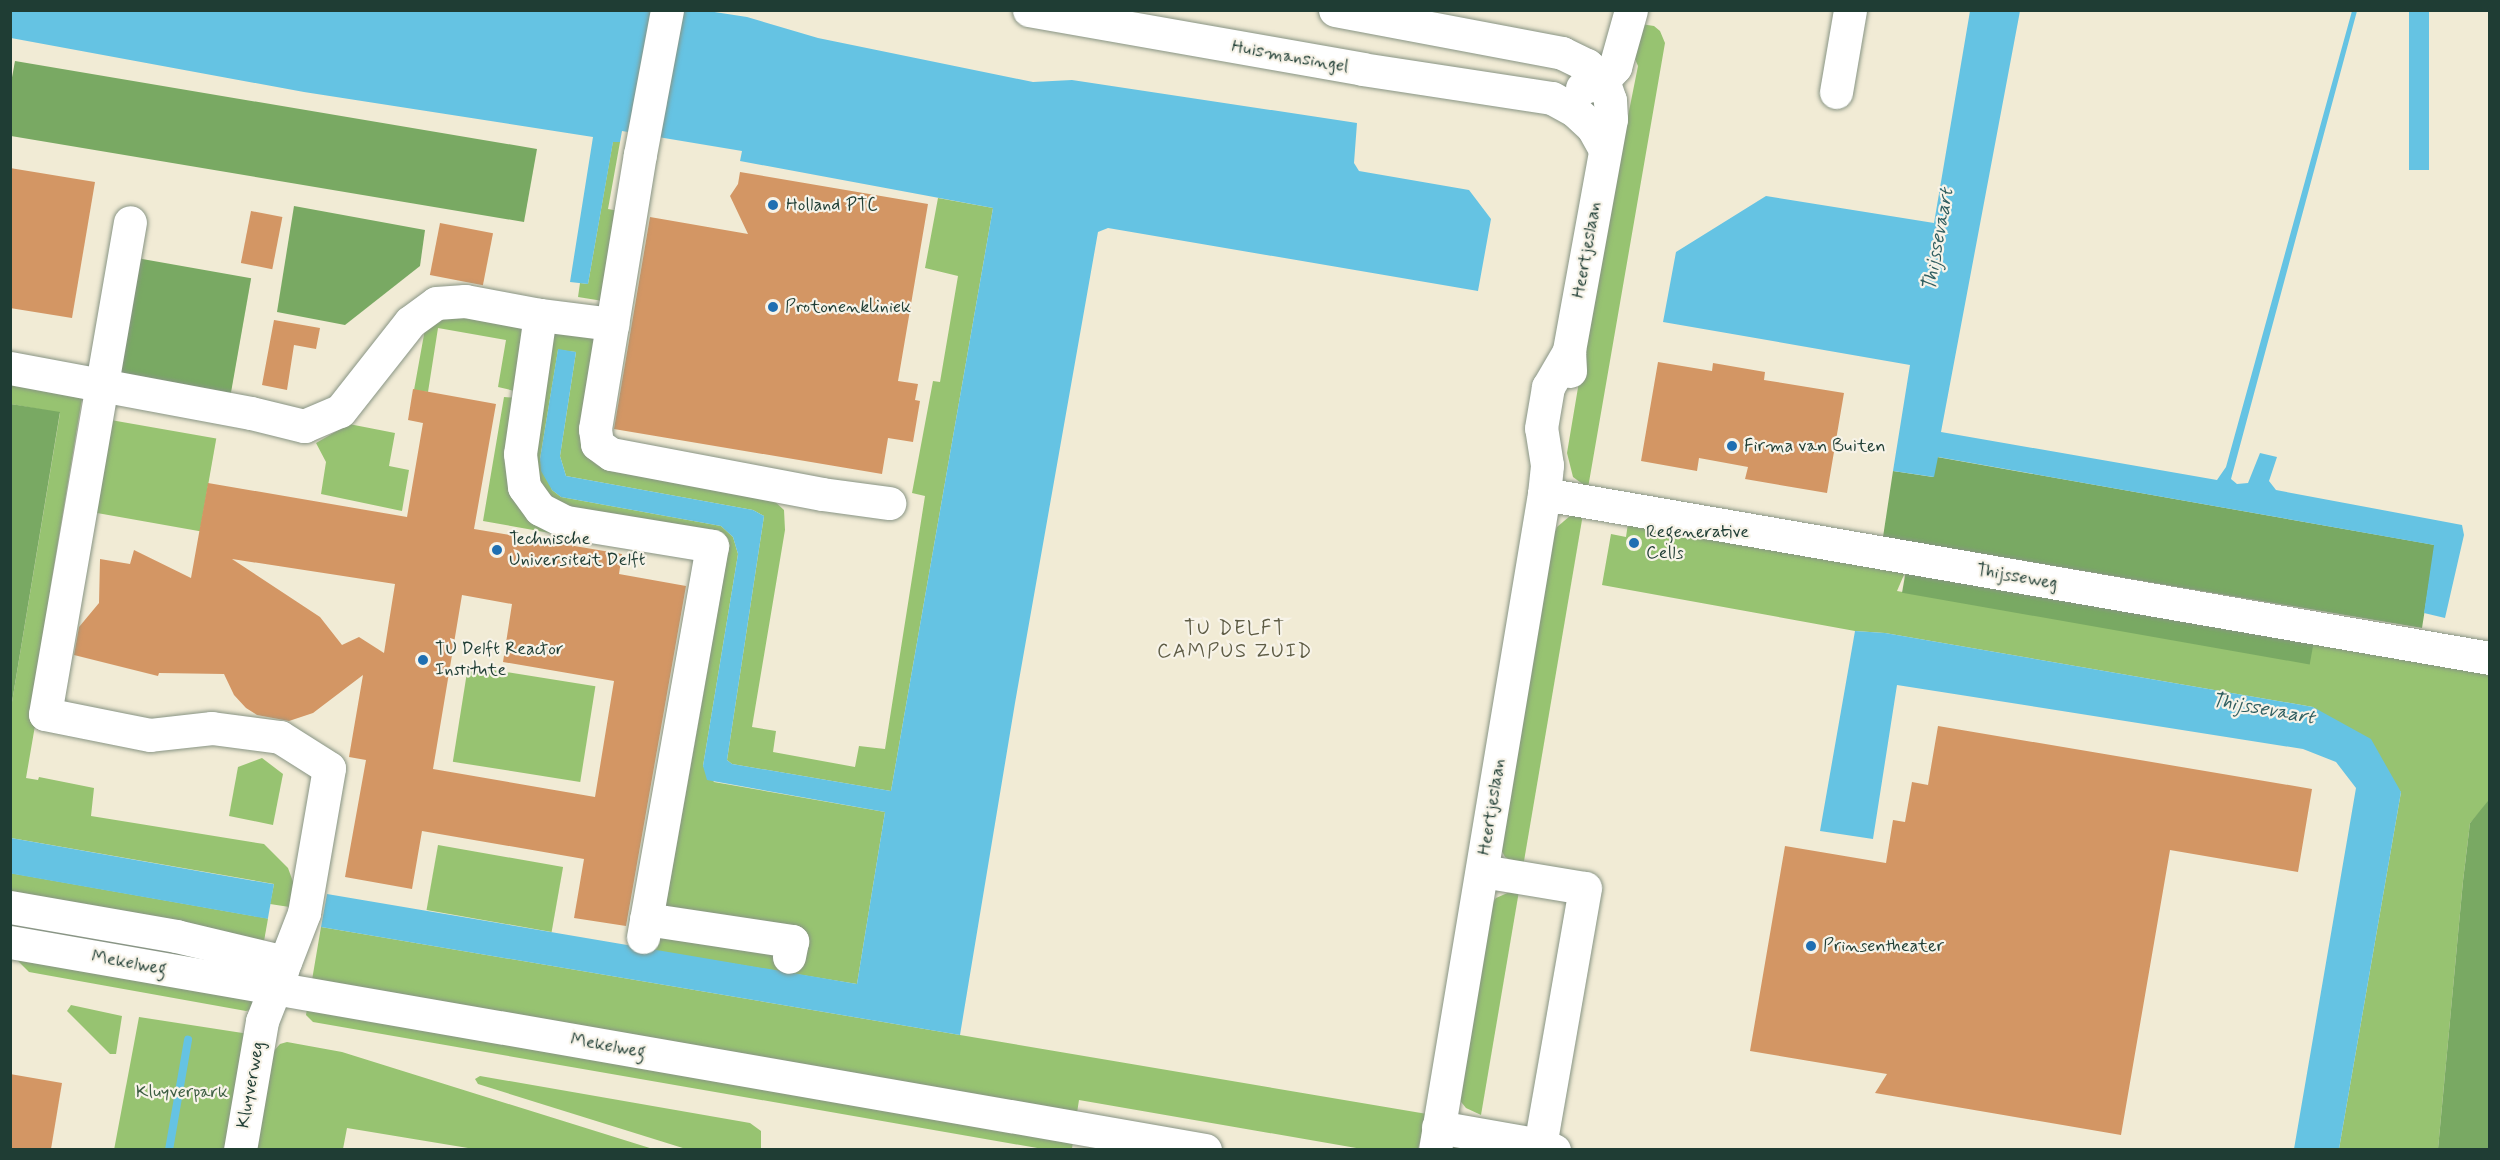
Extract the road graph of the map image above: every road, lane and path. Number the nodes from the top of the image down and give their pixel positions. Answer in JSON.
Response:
{"nodes":[{"id":1,"x":667,"y":10,"type":"edge"},
{"id":2,"x":1029,"y":10,"type":"edge"},
{"id":3,"x":1335,"y":10,"type":"edge"},
{"id":4,"x":1631,"y":10,"type":"edge"},
{"id":5,"x":1850,"y":10,"type":"edge"},
{"id":6,"x":1603,"y":80,"type":"junction"},
{"id":7,"x":1836,"y":92,"type":"dead end"},
{"id":8,"x":1552,"y":98,"type":"junction"},
{"id":9,"x":1604,"y":148,"type":"junction"},
{"id":10,"x":130,"y":222,"type":"dead end"},
{"id":11,"x":540,"y":315,"type":"junction"},
{"id":12,"x":612,"y":324,"type":"junction"},
{"id":13,"x":10,"y":368,"type":"edge"},
{"id":14,"x":102,"y":384,"type":"junction"},
{"id":15,"x":1546,"y":479,"type":"junction"},
{"id":16,"x":889,"y":503,"type":"dead end"},
{"id":17,"x":2490,"y":658,"type":"edge"},
{"id":18,"x":1482,"y":871,"type":"junction"},
{"id":19,"x":10,"y":907,"type":"edge"},
{"id":20,"x":10,"y":942,"type":"edge"},
{"id":21,"x":789,"y":957,"type":"dead end"},
{"id":22,"x":280,"y":975,"type":"junction"},
{"id":23,"x":1436,"y":1138,"type":"edge"},
{"id":24,"x":1547,"y":1147,"type":"edge"},
{"id":25,"x":240,"y":1149,"type":"edge"},
{"id":26,"x":1205,"y":1149,"type":"edge"}],
"edges":[{"from":1,"to":12,"type":"street"},
{"from":2,"to":8,"type":"street","name":"Huismansingel"},
{"from":3,"to":6,"type":"street"},
{"from":4,"to":6,"type":"street"},
{"from":5,"to":7,"type":"street"},
{"from":6,"to":8,"type":"street"},
{"from":6,"to":9,"type":"street","name":"Heertjeslaan"},
{"from":8,"to":9,"type":"street"},
{"from":9,"to":15,"type":"street","name":"Heertjeslaan"},
{"from":10,"to":14,"type":"street"},
{"from":11,"to":12,"type":"street"},
{"from":11,"to":14,"type":"street"},
{"from":11,"to":21,"type":"street"},
{"from":12,"to":16,"type":"street"},
{"from":13,"to":14,"type":"street"},
{"from":14,"to":22,"type":"street","name":"Kluyverweg"},
{"from":15,"to":17,"type":"street","name":"Thijsseweg"},
{"from":15,"to":18,"type":"street","name":"Heertjeslaan"},
{"from":18,"to":23,"type":"street","name":"Heertjeslaan"},
{"from":18,"to":24,"type":"street"},
{"from":19,"to":22,"type":"street"},
{"from":20,"to":22,"type":"street","name":"Mekelweg"},
{"from":22,"to":25,"type":"street","name":"Kluyverweg"},
{"from":22,"to":26,"type":"street","name":"Mekelweg"},
{"from":23,"to":24,"type":"street"}]}
